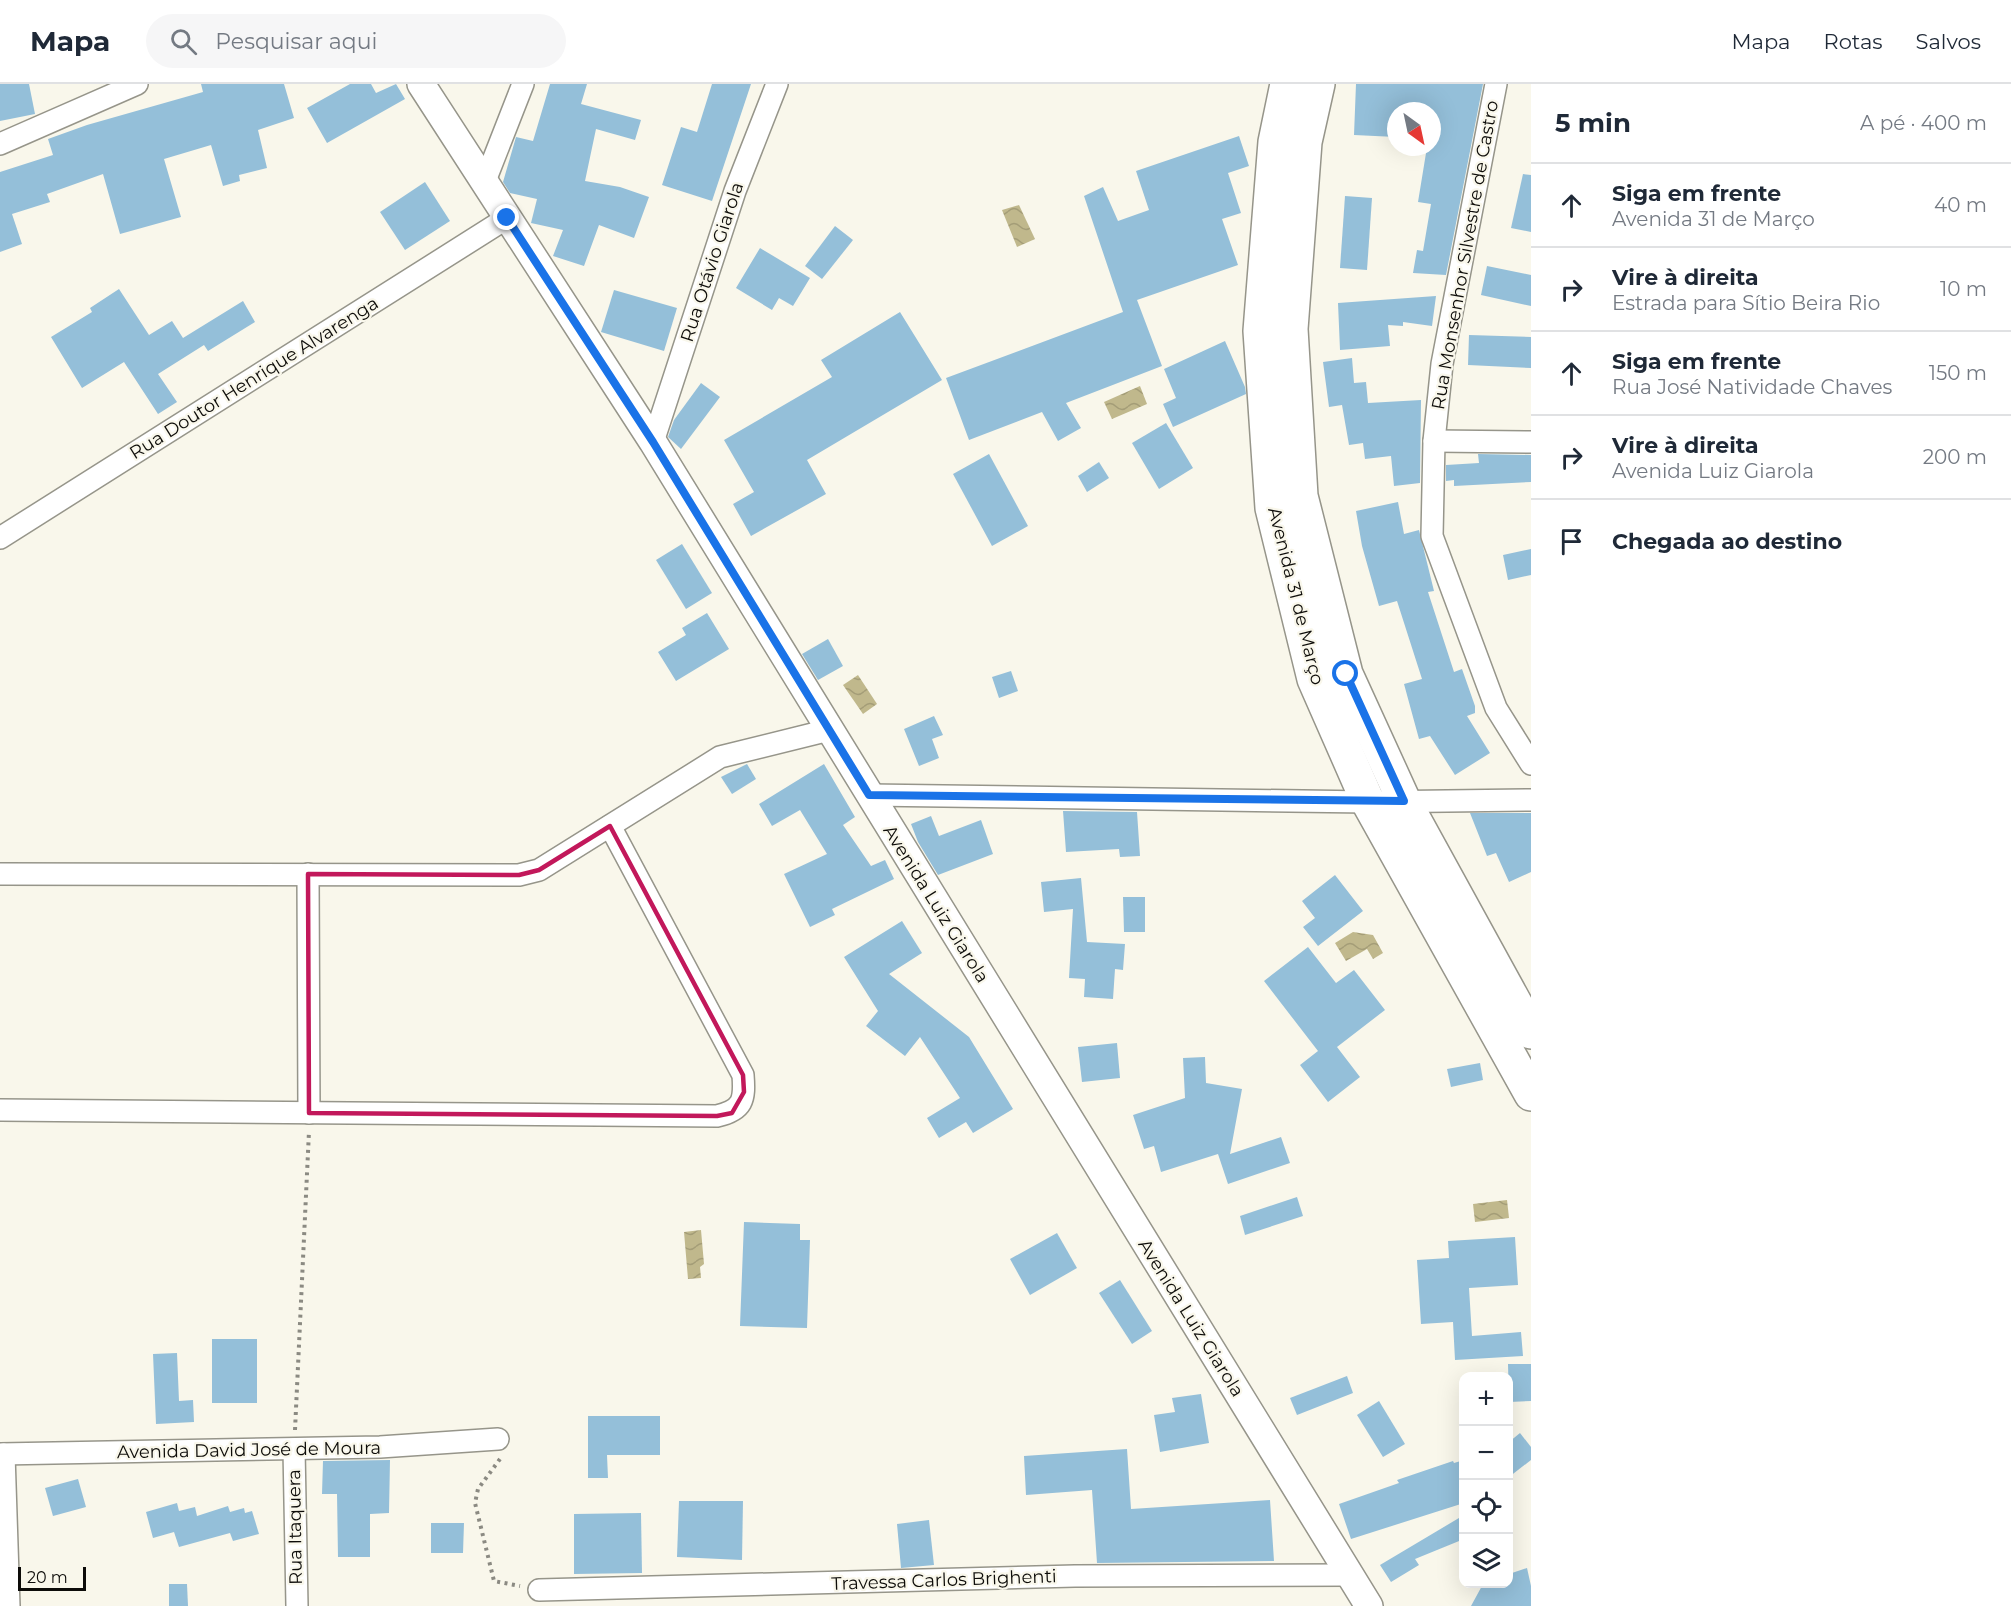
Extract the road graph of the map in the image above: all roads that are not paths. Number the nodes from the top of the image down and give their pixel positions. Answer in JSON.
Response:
{"nodes":[{"id":1,"x":137,"y":84,"type":"edge"},
{"id":2,"x":421,"y":84,"type":"edge"},
{"id":3,"x":522,"y":84,"type":"edge"},
{"id":4,"x":777,"y":84,"type":"edge"},
{"id":5,"x":1287,"y":84,"type":"edge"},
{"id":6,"x":1318,"y":84,"type":"edge"},
{"id":7,"x":1496,"y":84,"type":"edge"},
{"id":8,"x":1290,"y":142,"type":"junction"},
{"id":9,"x":0,"y":144,"type":"edge"},
{"id":10,"x":485,"y":181,"type":"junction"},
{"id":11,"x":507,"y":218,"type":"junction"},
{"id":12,"x":1434,"y":441,"type":"junction"},
{"id":13,"x":653,"y":442,"type":"junction"},
{"id":14,"x":1531,"y":442,"type":"edge"},
{"id":15,"x":1287,"y":502,"type":"junction"},
{"id":16,"x":0,"y":538,"type":"edge"},
{"id":17,"x":829,"y":730,"type":"junction"},
{"id":18,"x":1531,"y":764,"type":"edge"},
{"id":19,"x":869,"y":795,"type":"junction"},
{"id":20,"x":1531,"y":800,"type":"edge"},
{"id":21,"x":1404,"y":801,"type":"junction"},
{"id":22,"x":1368,"y":802,"type":"junction"},
{"id":23,"x":610,"y":826,"type":"junction"},
{"id":24,"x":0,"y":874,"type":"edge"},
{"id":25,"x":308,"y":874,"type":"junction"},
{"id":26,"x":1531,"y":1032,"type":"edge"},
{"id":27,"x":1531,"y":1094,"type":"edge"},
{"id":28,"x":0,"y":1110,"type":"edge"},
{"id":29,"x":309,"y":1113,"type":"junction"},
{"id":30,"x":498,"y":1439,"type":"road end"},
{"id":31,"x":294,"y":1449,"type":"junction"},
{"id":32,"x":2,"y":1454,"type":"edge"},
{"id":33,"x":1349,"y":1575,"type":"junction"},
{"id":34,"x":539,"y":1590,"type":"road end"},
{"id":35,"x":9,"y":1606,"type":"edge"},
{"id":36,"x":297,"y":1606,"type":"edge"},
{"id":37,"x":1369,"y":1606,"type":"edge"}],
"edges":[{"from":1,"to":9,"type":"street"},
{"from":2,"to":10,"type":"street","name":"Avenida Luiz Giarola"},
{"from":3,"to":10,"type":"street"},
{"from":4,"to":13,"type":"street","name":"Rua Otávio Giarola"},
{"from":5,"to":8,"type":"main road","name":"Avenida 31 de Março"},
{"from":6,"to":8,"type":"main road","name":"Avenida 31 de Março"},
{"from":7,"to":12,"type":"street","name":"Rua Monsenhor Silvestre de Castro"},
{"from":8,"to":15,"type":"main road","name":"Avenida 31 de Março"},
{"from":10,"to":11,"type":"street","name":"Avenida Luiz Giarola"},
{"from":11,"to":13,"type":"street","name":"Avenida Luiz Giarola"},
{"from":11,"to":16,"type":"street","name":"Rua Doutor Henrique Alvarenga"},
{"from":12,"to":14,"type":"street"},
{"from":12,"to":18,"type":"street","name":"Rua Monsenhor Silvestre de Castro"},
{"from":13,"to":17,"type":"street","name":"Avenida Luiz Giarola"},
{"from":15,"to":21,"type":"main road","name":"Avenida 31 de Março"},
{"from":15,"to":22,"type":"main road","name":"Avenida 31 de Março"},
{"from":17,"to":19,"type":"street","name":"Avenida Luiz Giarola"},
{"from":17,"to":23,"type":"street"},
{"from":19,"to":22,"type":"street"},
{"from":19,"to":33,"type":"street","name":"Avenida Luiz Giarola"},
{"from":20,"to":21,"type":"street"},
{"from":21,"to":22,"type":"street"},
{"from":21,"to":26,"type":"main road","name":"Avenida 31 de Março"},
{"from":22,"to":27,"type":"main road","name":"Avenida 31 de Março"},
{"from":23,"to":25,"type":"street"},
{"from":23,"to":29,"type":"street"},
{"from":24,"to":25,"type":"street"},
{"from":25,"to":29,"type":"street"},
{"from":28,"to":29,"type":"street"},
{"from":30,"to":31,"type":"street","name":"Avenida David José de Moura"},
{"from":31,"to":32,"type":"street","name":"Avenida David José de Moura"},
{"from":31,"to":36,"type":"street","name":"Rua Itaquera"},
{"from":32,"to":35,"type":"street"},
{"from":33,"to":34,"type":"street","name":"Travessa Carlos Brighenti"},
{"from":33,"to":37,"type":"street","name":"Avenida Luiz Giarola"}]}
